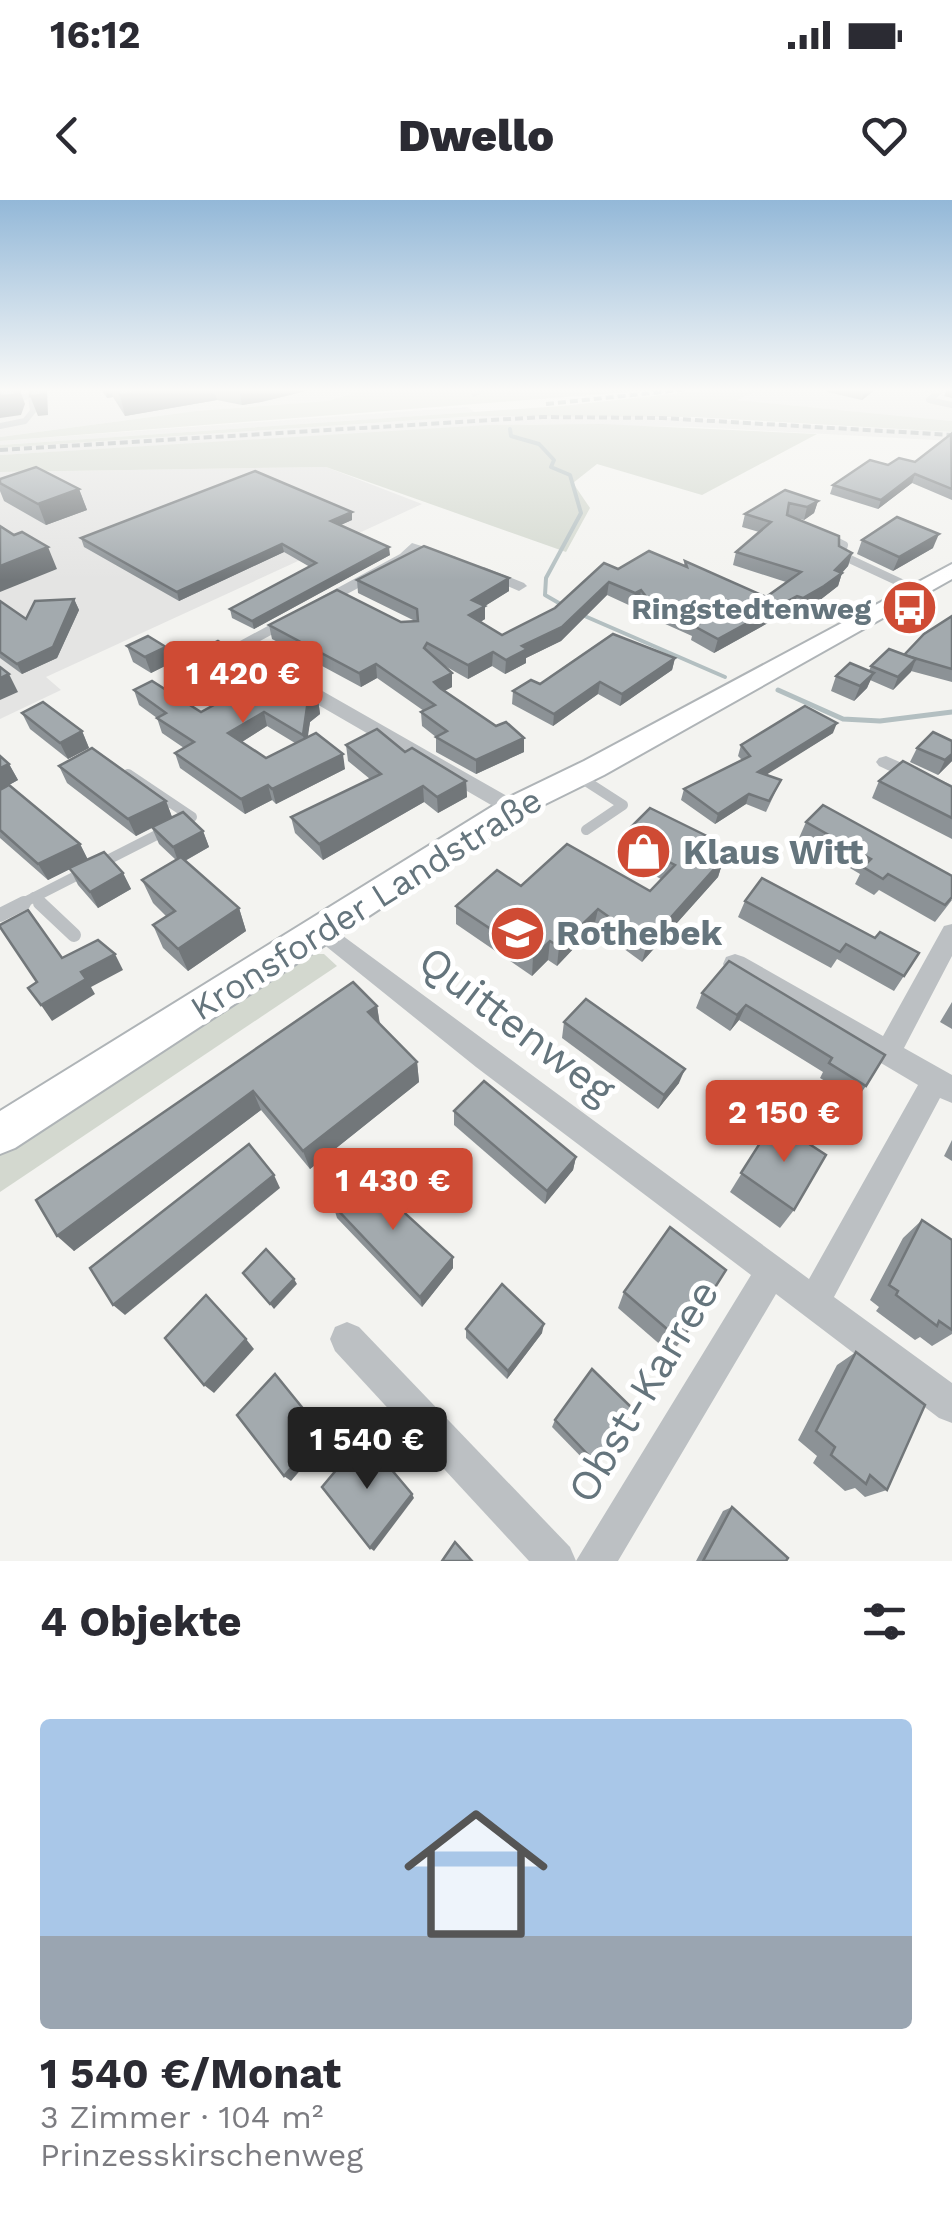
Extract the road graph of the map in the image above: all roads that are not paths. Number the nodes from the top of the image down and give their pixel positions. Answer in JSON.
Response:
{"nodes":[{"id":1,"x":818,"y":533,"type":"edge"},
{"id":2,"x":947,"y":576,"type":"edge"},
{"id":3,"x":519,"y":586,"type":"dead end"},
{"id":4,"x":914,"y":590,"type":"junction"},
{"id":5,"x":886,"y":762,"type":"dead end"},
{"id":6,"x":128,"y":774,"type":"edge"},
{"id":7,"x":578,"y":776,"type":"junction"},
{"id":8,"x":952,"y":792,"type":"edge"},
{"id":9,"x":512,"y":808,"type":"junction"},
{"id":10,"x":586,"y":830,"type":"dead end"},
{"id":11,"x":34,"y":898,"type":"junction"},
{"id":12,"x":0,"y":915,"type":"edge"},
{"id":13,"x":320,"y":928,"type":"junction"},
{"id":14,"x":74,"y":935,"type":"dead end"},
{"id":15,"x":946,"y":945,"type":"edge"},
{"id":16,"x":735,"y":964,"type":"edge"},
{"id":17,"x":888,"y":1053,"type":"junction"},
{"id":18,"x":944,"y":1085,"type":"edge"},
{"id":19,"x":0,"y":1134,"type":"edge"},
{"id":20,"x":772,"y":1271,"type":"junction"},
{"id":21,"x":815,"y":1300,"type":"junction"},
{"id":22,"x":347,"y":1340,"type":"dead end"},
{"id":23,"x":952,"y":1405,"type":"edge"},
{"id":24,"x":556,"y":1561,"type":"edge"},
{"id":25,"x":596,"y":1561,"type":"edge"}],
"edges":[{"from":1,"to":4,"type":"lane"},
{"from":2,"to":4,"type":"main road","name":"Kronsforder Landstraße"},
{"from":3,"to":9,"type":"street"},
{"from":4,"to":7,"type":"main road","name":"Kronsforder Landstraße"},
{"from":5,"to":8,"type":"street"},
{"from":6,"to":11,"type":"lane"},
{"from":7,"to":9,"type":"main road","name":"Kronsforder Landstraße"},
{"from":7,"to":10,"type":"lane"},
{"from":9,"to":13,"type":"main road","name":"Kronsforder Landstraße"},
{"from":11,"to":12,"type":"lane"},
{"from":11,"to":14,"type":"lane"},
{"from":13,"to":19,"type":"main road","name":"Kronsforder Landstraße"},
{"from":13,"to":20,"type":"street","name":"Quittenweg"},
{"from":15,"to":17,"type":"street"},
{"from":16,"to":17,"type":"street"},
{"from":17,"to":18,"type":"street"},
{"from":18,"to":21,"type":"street"},
{"from":20,"to":21,"type":"street","name":"Quittenweg"},
{"from":20,"to":25,"type":"street","name":"Obst-Karree"},
{"from":21,"to":23,"type":"street","name":"Quittenweg"},
{"from":22,"to":24,"type":"street"}]}
